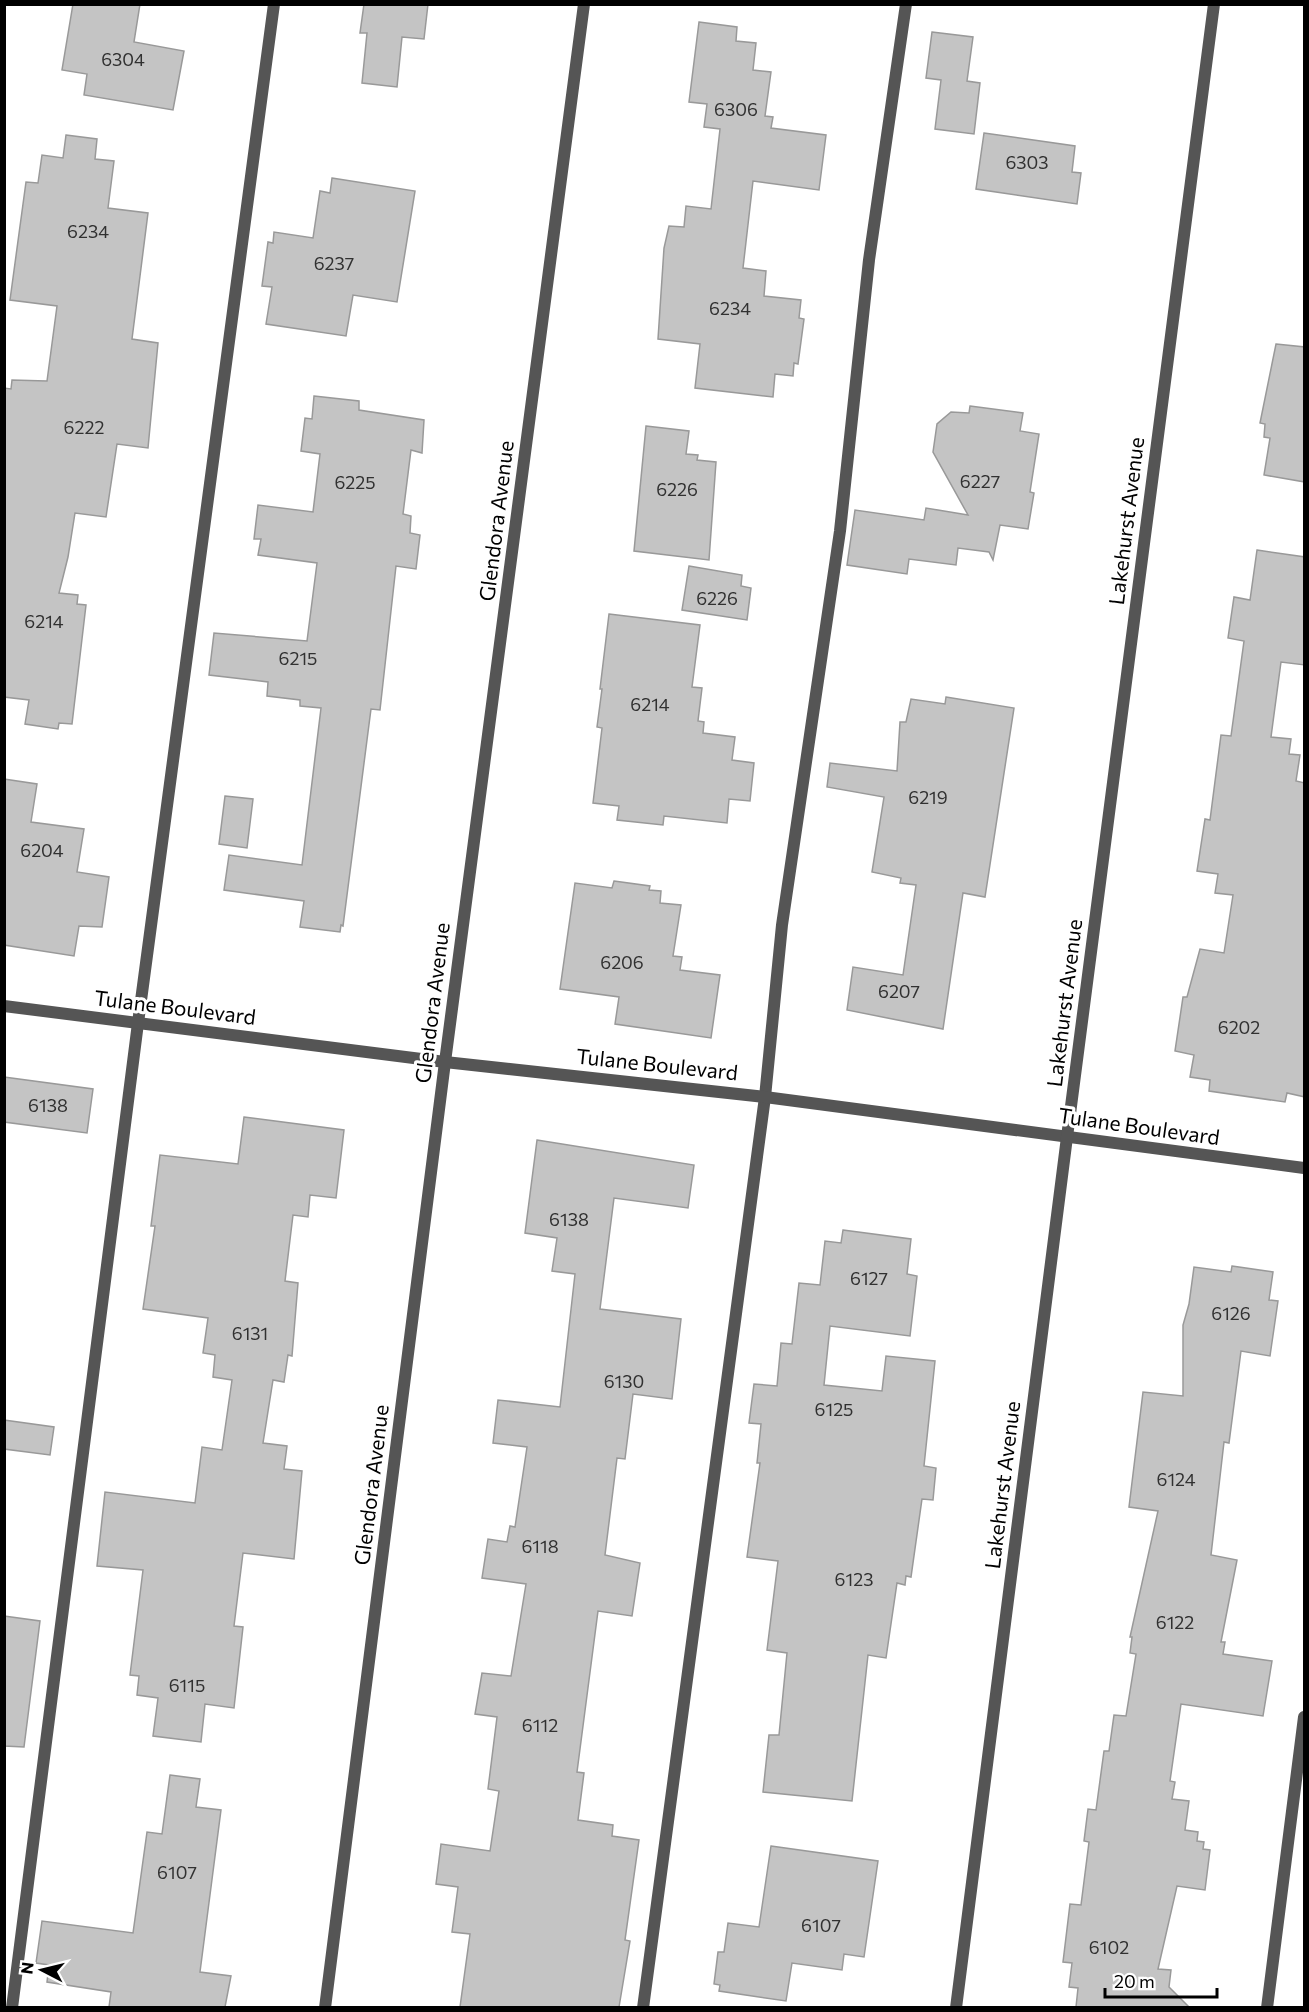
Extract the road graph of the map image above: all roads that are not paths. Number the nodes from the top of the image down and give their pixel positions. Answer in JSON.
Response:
{"nodes":[{"id":1,"x":274,"y":4,"type":"edge"},
{"id":2,"x":584,"y":4,"type":"edge"},
{"id":3,"x":906,"y":4,"type":"edge"},
{"id":4,"x":1214,"y":4,"type":"edge"},
{"id":5,"x":4,"y":1006,"type":"edge"},
{"id":6,"x":138,"y":1023,"type":"junction"},
{"id":7,"x":445,"y":1062,"type":"junction"},
{"id":8,"x":765,"y":1096,"type":"junction"},
{"id":9,"x":1067,"y":1137,"type":"junction"},
{"id":10,"x":1305,"y":1168,"type":"edge"},
{"id":11,"x":1305,"y":1717,"type":"edge"},
{"id":12,"x":12,"y":2007,"type":"edge"},
{"id":13,"x":325,"y":2007,"type":"edge"},
{"id":14,"x":643,"y":2007,"type":"edge"},
{"id":15,"x":956,"y":2007,"type":"edge"},
{"id":16,"x":1267,"y":2007,"type":"edge"}],
"edges":[{"from":1,"to":6,"type":"street"},
{"from":2,"to":7,"type":"street","name":"Glendora Avenue"},
{"from":3,"to":8,"type":"street"},
{"from":4,"to":9,"type":"street","name":"Lakehurst Avenue"},
{"from":5,"to":6,"type":"street","name":"Tulane Boulevard"},
{"from":6,"to":7,"type":"street","name":"Tulane Boulevard"},
{"from":6,"to":12,"type":"street"},
{"from":7,"to":8,"type":"street","name":"Tulane Boulevard"},
{"from":7,"to":13,"type":"street","name":"Glendora Avenue"},
{"from":8,"to":9,"type":"street","name":"Tulane Boulevard"},
{"from":8,"to":14,"type":"street"},
{"from":9,"to":10,"type":"street","name":"Tulane Boulevard"},
{"from":9,"to":15,"type":"street","name":"Lakehurst Avenue"},
{"from":11,"to":16,"type":"street"}]}
